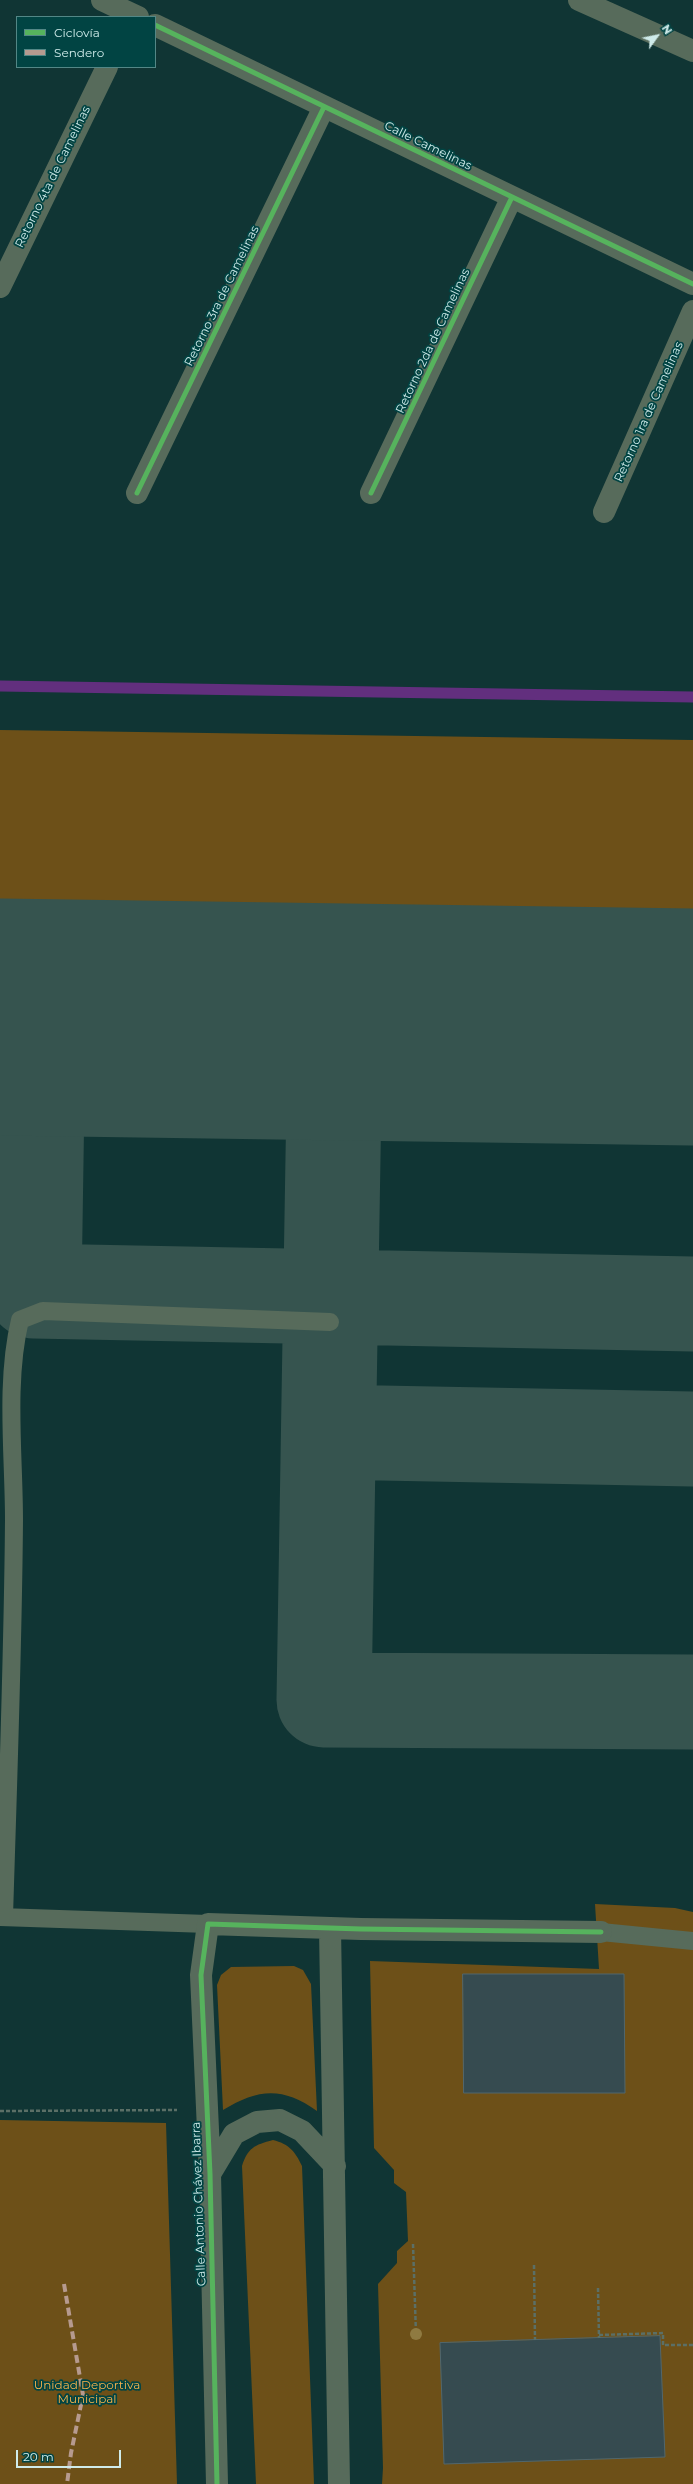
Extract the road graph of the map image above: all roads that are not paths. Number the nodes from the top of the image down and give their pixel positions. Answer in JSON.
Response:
{"nodes":[{"id":1,"x":102,"y":0,"type":"edge"},
{"id":2,"x":592,"y":3,"type":"edge"},
{"id":3,"x":134,"y":16,"type":"edge"},
{"id":4,"x":156,"y":25,"type":"edge"},
{"id":5,"x":693,"y":51,"type":"edge"},
{"id":6,"x":107,"y":68,"type":"edge"},
{"id":7,"x":324,"y":107,"type":"junction"},
{"id":8,"x":512,"y":197,"type":"junction"},
{"id":9,"x":693,"y":284,"type":"edge"},
{"id":10,"x":0,"y":287,"type":"edge"},
{"id":11,"x":693,"y":311,"type":"edge"},
{"id":12,"x":138,"y":493,"type":"dead end"},
{"id":13,"x":371,"y":493,"type":"dead end"},
{"id":14,"x":604,"y":512,"type":"dead end"},
{"id":15,"x":330,"y":1322,"type":"dead end"},
{"id":16,"x":2,"y":1917,"type":"edge"},
{"id":17,"x":208,"y":1924,"type":"junction"},
{"id":18,"x":330,"y":1928,"type":"junction"},
{"id":19,"x":601,"y":1932,"type":"joint"},
{"id":20,"x":693,"y":1941,"type":"edge"},
{"id":21,"x":335,"y":2166,"type":"junction"},
{"id":22,"x":210,"y":2174,"type":"junction"},
{"id":23,"x":216,"y":2448,"type":"junction"},
{"id":24,"x":217,"y":2484,"type":"edge"},
{"id":25,"x":221,"y":2484,"type":"edge"},
{"id":26,"x":339,"y":2484,"type":"edge"}],
"edges":[{"from":1,"to":3,"type":"street"},
{"from":2,"to":5,"type":"street"},
{"from":4,"to":7,"type":"street","name":"Calle Camelinas"},
{"from":6,"to":10,"type":"street","name":"Retorno 4ta de Camelinas"},
{"from":7,"to":8,"type":"street","name":"Calle Camelinas"},
{"from":7,"to":12,"type":"street","name":"Retorno 3ra de Camelinas"},
{"from":8,"to":9,"type":"street","name":"Calle Camelinas"},
{"from":8,"to":13,"type":"street","name":"Retorno 2da de Camelinas"},
{"from":11,"to":14,"type":"street","name":"Retorno 1ra de Camelinas"},
{"from":15,"to":16,"type":"lane"},
{"from":16,"to":17,"type":"lane"},
{"from":17,"to":18,"type":"street"},
{"from":17,"to":22,"type":"street","name":"Calle Antonio Chávez Ibarra"},
{"from":18,"to":19,"type":"street"},
{"from":18,"to":21,"type":"street"},
{"from":19,"to":20,"type":"lane"},
{"from":21,"to":22,"type":"street"},
{"from":21,"to":26,"type":"street"},
{"from":22,"to":23,"type":"street","name":"Calle Antonio Chávez Ibarra"},
{"from":23,"to":24,"type":"street","name":"Calle Antonio Chávez Ibarra"},
{"from":23,"to":25,"type":"street"}]}
